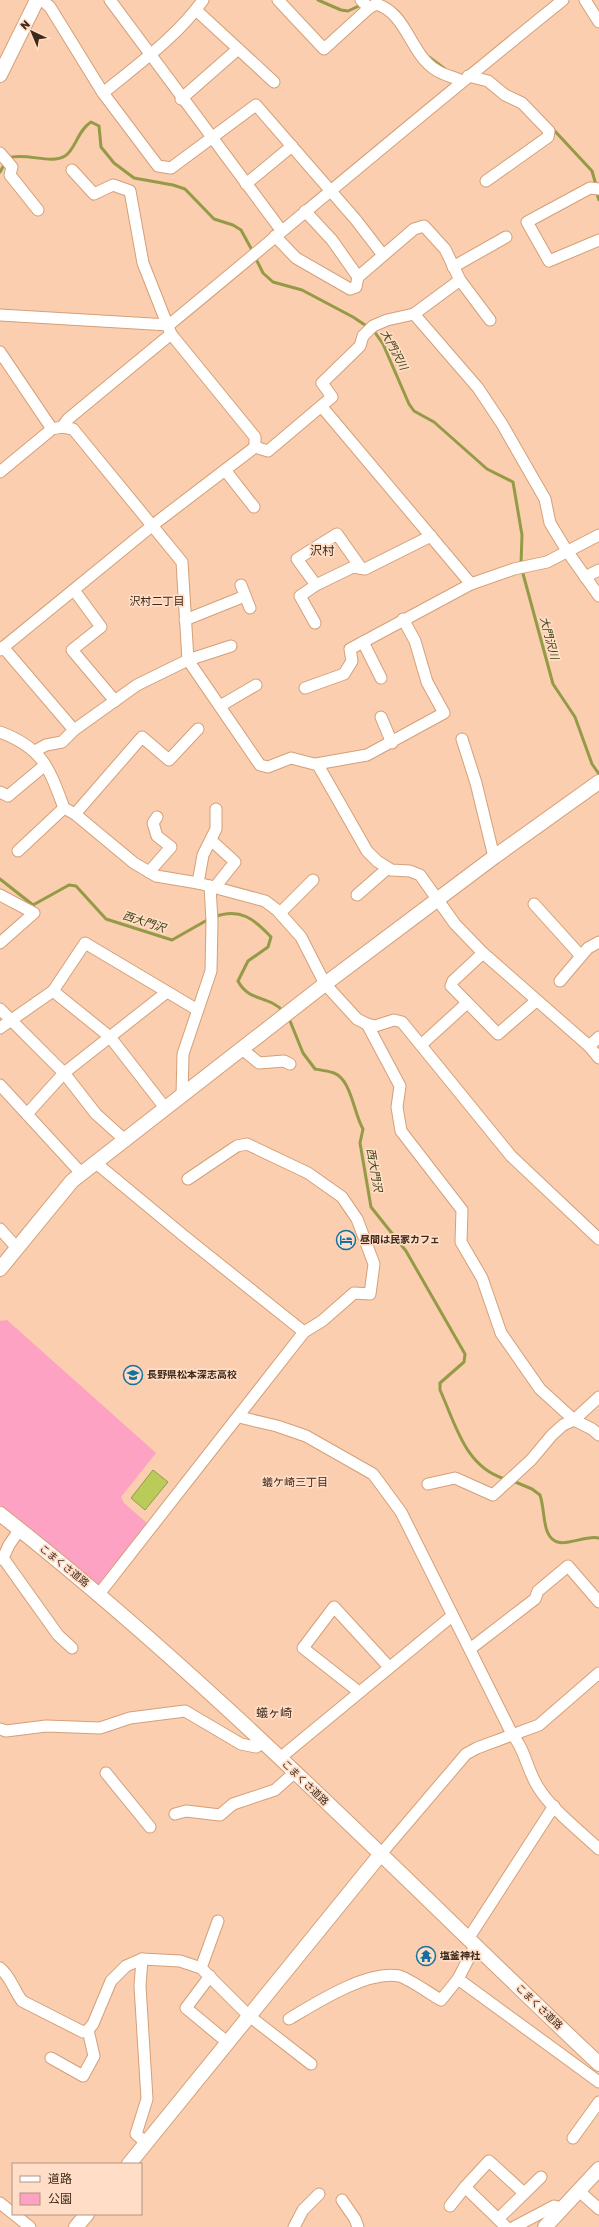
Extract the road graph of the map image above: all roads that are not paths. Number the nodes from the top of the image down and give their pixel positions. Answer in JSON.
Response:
{"nodes":[{"id":1,"x":37,"y":0,"type":"edge"},
{"id":2,"x":42,"y":0,"type":"edge"},
{"id":3,"x":110,"y":0,"type":"edge"},
{"id":4,"x":203,"y":0,"type":"edge"},
{"id":5,"x":278,"y":0,"type":"edge"},
{"id":6,"x":563,"y":0,"type":"edge"},
{"id":7,"x":585,"y":0,"type":"edge"},
{"id":8,"x":365,"y":3,"type":"edge"},
{"id":9,"x":196,"y":10,"type":"junction"},
{"id":10,"x":599,"y":22,"type":"edge"},
{"id":11,"x":238,"y":49,"type":"junction"},
{"id":12,"x":150,"y":55,"type":"junction"},
{"id":13,"x":2,"y":67,"type":"edge"},
{"id":14,"x":465,"y":79,"type":"junction"},
{"id":15,"x":274,"y":82,"type":"dead end"},
{"id":16,"x":103,"y":94,"type":"junction"},
{"id":17,"x":182,"y":99,"type":"junction"},
{"id":18,"x":211,"y":138,"type":"junction"},
{"id":19,"x":292,"y":146,"type":"junction"},
{"id":20,"x":4,"y":158,"type":"edge"},
{"id":21,"x":72,"y":170,"type":"dead end"},
{"id":22,"x":486,"y":181,"type":"dead end"},
{"id":23,"x":246,"y":184,"type":"junction"},
{"id":24,"x":599,"y":189,"type":"edge"},
{"id":25,"x":330,"y":190,"type":"junction"},
{"id":26,"x":38,"y":210,"type":"dead end"},
{"id":27,"x":305,"y":211,"type":"junction"},
{"id":28,"x":278,"y":233,"type":"junction"},
{"id":29,"x":506,"y":237,"type":"dead end"},
{"id":30,"x":599,"y":240,"type":"edge"},
{"id":31,"x":383,"y":255,"type":"junction"},
{"id":32,"x":454,"y":267,"type":"junction"},
{"id":33,"x":358,"y":277,"type":"junction"},
{"id":34,"x":460,"y":280,"type":"junction"},
{"id":35,"x":414,"y":314,"type":"junction"},
{"id":36,"x":0,"y":315,"type":"edge"},
{"id":37,"x":490,"y":320,"type":"dead end"},
{"id":38,"x":170,"y":330,"type":"junction"},
{"id":39,"x":0,"y":352,"type":"edge"},
{"id":40,"x":322,"y":407,"type":"junction"},
{"id":41,"x":57,"y":428,"type":"junction"},
{"id":42,"x":255,"y":447,"type":"junction"},
{"id":43,"x":225,"y":470,"type":"junction"},
{"id":44,"x":0,"y":472,"type":"edge"},
{"id":45,"x":254,"y":506,"type":"dead end"},
{"id":46,"x":153,"y":525,"type":"junction"},
{"id":47,"x":599,"y":535,"type":"edge"},
{"id":48,"x":431,"y":536,"type":"junction"},
{"id":49,"x":567,"y":551,"type":"junction"},
{"id":50,"x":361,"y":568,"type":"junction"},
{"id":51,"x":599,"y":570,"type":"edge"},
{"id":52,"x":585,"y":577,"type":"junction"},
{"id":53,"x":471,"y":584,"type":"junction"},
{"id":54,"x":316,"y":585,"type":"junction"},
{"id":55,"x":74,"y":590,"type":"junction"},
{"id":56,"x":599,"y":596,"type":"edge"},
{"id":57,"x":250,"y":608,"type":"dead end"},
{"id":58,"x":403,"y":619,"type":"junction"},
{"id":59,"x":185,"y":620,"type":"junction"},
{"id":60,"x":315,"y":623,"type":"dead end"},
{"id":61,"x":363,"y":642,"type":"junction"},
{"id":62,"x":231,"y":646,"type":"dead end"},
{"id":63,"x":2,"y":649,"type":"edge"},
{"id":64,"x":188,"y":660,"type":"junction"},
{"id":65,"x":381,"y":678,"type":"dead end"},
{"id":66,"x":256,"y":685,"type":"dead end"},
{"id":67,"x":305,"y":688,"type":"dead end"},
{"id":68,"x":115,"y":701,"type":"junction"},
{"id":69,"x":220,"y":706,"type":"junction"},
{"id":70,"x":381,"y":717,"type":"dead end"},
{"id":71,"x":198,"y":729,"type":"dead end"},
{"id":72,"x":74,"y":730,"type":"junction"},
{"id":73,"x":0,"y":732,"type":"edge"},
{"id":74,"x":462,"y":739,"type":"dead end"},
{"id":75,"x":392,"y":743,"type":"junction"},
{"id":76,"x":35,"y":751,"type":"junction"},
{"id":77,"x":316,"y":764,"type":"junction"},
{"id":78,"x":45,"y":765,"type":"junction"},
{"id":79,"x":598,"y":782,"type":"edge"},
{"id":80,"x":0,"y":792,"type":"edge"},
{"id":81,"x":64,"y":808,"type":"junction"},
{"id":82,"x":216,"y":809,"type":"dead end"},
{"id":83,"x":75,"y":814,"type":"junction"},
{"id":84,"x":157,"y":817,"type":"dead end"},
{"id":85,"x":212,"y":841,"type":"junction"},
{"id":86,"x":18,"y":851,"type":"dead end"},
{"id":87,"x":494,"y":857,"type":"junction"},
{"id":88,"x":388,"y":868,"type":"junction"},
{"id":89,"x":149,"y":872,"type":"junction"},
{"id":90,"x":313,"y":880,"type":"dead end"},
{"id":91,"x":198,"y":883,"type":"junction"},
{"id":92,"x":212,"y":886,"type":"junction"},
{"id":93,"x":0,"y":895,"type":"edge"},
{"id":94,"x":357,"y":895,"type":"dead end"},
{"id":95,"x":438,"y":899,"type":"junction"},
{"id":96,"x":534,"y":904,"type":"dead end"},
{"id":97,"x":280,"y":913,"type":"junction"},
{"id":98,"x":599,"y":942,"type":"edge"},
{"id":99,"x":0,"y":943,"type":"edge"},
{"id":100,"x":483,"y":953,"type":"junction"},
{"id":101,"x":581,"y":956,"type":"junction"},
{"id":102,"x":560,"y":981,"type":"dead end"},
{"id":103,"x":325,"y":984,"type":"junction"},
{"id":104,"x":53,"y":991,"type":"junction"},
{"id":105,"x":167,"y":992,"type":"junction"},
{"id":106,"x":536,"y":1001,"type":"junction"},
{"id":107,"x":467,"y":1004,"type":"junction"},
{"id":108,"x":0,"y":1009,"type":"edge"},
{"id":109,"x":196,"y":1009,"type":"junction"},
{"id":110,"x":11,"y":1020,"type":"junction"},
{"id":111,"x":367,"y":1024,"type":"junction"},
{"id":112,"x":0,"y":1028,"type":"edge"},
{"id":113,"x":110,"y":1037,"type":"junction"},
{"id":114,"x":599,"y":1037,"type":"edge"},
{"id":115,"x":421,"y":1045,"type":"junction"},
{"id":116,"x":588,"y":1046,"type":"junction"},
{"id":117,"x":242,"y":1048,"type":"junction"},
{"id":118,"x":599,"y":1058,"type":"edge"},
{"id":119,"x":290,"y":1064,"type":"dead end"},
{"id":120,"x":64,"y":1073,"type":"junction"},
{"id":121,"x":0,"y":1085,"type":"edge"},
{"id":122,"x":182,"y":1096,"type":"junction"},
{"id":123,"x":166,"y":1109,"type":"junction"},
{"id":124,"x":27,"y":1114,"type":"junction"},
{"id":125,"x":126,"y":1141,"type":"junction"},
{"id":126,"x":96,"y":1163,"type":"junction"},
{"id":127,"x":81,"y":1173,"type":"junction"},
{"id":128,"x":188,"y":1178,"type":"dead end"},
{"id":129,"x":0,"y":1229,"type":"edge"},
{"id":130,"x":599,"y":1239,"type":"edge"},
{"id":131,"x":17,"y":1248,"type":"junction"},
{"id":132,"x":0,"y":1269,"type":"edge"},
{"id":133,"x":304,"y":1332,"type":"junction"},
{"id":134,"x":599,"y":1397,"type":"edge"},
{"id":135,"x":239,"y":1417,"type":"junction"},
{"id":136,"x":574,"y":1420,"type":"junction"},
{"id":137,"x":599,"y":1435,"type":"edge"},
{"id":138,"x":428,"y":1484,"type":"dead end"},
{"id":139,"x":0,"y":1514,"type":"edge"},
{"id":140,"x":20,"y":1529,"type":"junction"},
{"id":141,"x":2,"y":1558,"type":"edge"},
{"id":142,"x":100,"y":1594,"type":"junction"},
{"id":143,"x":599,"y":1602,"type":"edge"},
{"id":144,"x":452,"y":1616,"type":"junction"},
{"id":145,"x":72,"y":1648,"type":"dead end"},
{"id":146,"x":470,"y":1649,"type":"junction"},
{"id":147,"x":389,"y":1667,"type":"junction"},
{"id":148,"x":599,"y":1674,"type":"edge"},
{"id":149,"x":359,"y":1692,"type":"junction"},
{"id":150,"x":2,"y":1732,"type":"edge"},
{"id":151,"x":512,"y":1734,"type":"junction"},
{"id":152,"x":264,"y":1742,"type":"junction"},
{"id":153,"x":280,"y":1758,"type":"junction"},
{"id":154,"x":106,"y":1773,"type":"dead end"},
{"id":155,"x":294,"y":1773,"type":"junction"},
{"id":156,"x":554,"y":1806,"type":"junction"},
{"id":157,"x":176,"y":1814,"type":"dead end"},
{"id":158,"x":150,"y":1827,"type":"dead end"},
{"id":159,"x":599,"y":1849,"type":"edge"},
{"id":160,"x":380,"y":1855,"type":"junction"},
{"id":161,"x":218,"y":1921,"type":"dead end"},
{"id":162,"x":472,"y":1942,"type":"junction"},
{"id":163,"x":142,"y":1959,"type":"junction"},
{"id":164,"x":0,"y":1968,"type":"edge"},
{"id":165,"x":201,"y":1968,"type":"junction"},
{"id":166,"x":210,"y":1976,"type":"junction"},
{"id":167,"x":458,"y":1979,"type":"junction"},
{"id":168,"x":248,"y":2016,"type":"junction"},
{"id":169,"x":289,"y":2019,"type":"dead end"},
{"id":170,"x":88,"y":2030,"type":"junction"},
{"id":171,"x":227,"y":2042,"type":"junction"},
{"id":172,"x":51,"y":2058,"type":"dead end"},
{"id":173,"x":311,"y":2064,"type":"dead end"},
{"id":174,"x":599,"y":2064,"type":"edge"},
{"id":175,"x":599,"y":2082,"type":"edge"},
{"id":176,"x":599,"y":2102,"type":"edge"},
{"id":177,"x":573,"y":2138,"type":"dead end"},
{"id":178,"x":146,"y":2143,"type":"junction"},
{"id":179,"x":130,"y":2163,"type":"edge"},
{"id":180,"x":599,"y":2169,"type":"edge"},
{"id":181,"x":541,"y":2178,"type":"dead end"},
{"id":182,"x":465,"y":2187,"type":"junction"},
{"id":183,"x":579,"y":2190,"type":"junction"},
{"id":184,"x":524,"y":2193,"type":"junction"},
{"id":185,"x":319,"y":2194,"type":"dead end"},
{"id":186,"x":342,"y":2200,"type":"dead end"},
{"id":187,"x":0,"y":2203,"type":"edge"},
{"id":188,"x":450,"y":2206,"type":"dead end"},
{"id":189,"x":562,"y":2208,"type":"junction"},
{"id":190,"x":599,"y":2209,"type":"edge"},
{"id":191,"x":12,"y":2213,"type":"edge"},
{"id":192,"x":15,"y":2215,"type":"edge"},
{"id":193,"x":86,"y":2215,"type":"edge"},
{"id":194,"x":502,"y":2223,"type":"edge"},
{"id":195,"x":30,"y":2227,"type":"edge"},
{"id":196,"x":76,"y":2227,"type":"edge"},
{"id":197,"x":294,"y":2227,"type":"edge"},
{"id":198,"x":358,"y":2227,"type":"edge"},
{"id":199,"x":514,"y":2227,"type":"edge"},
{"id":200,"x":545,"y":2227,"type":"edge"}],
"edges":[{"from":1,"to":13,"type":"street"},
{"from":2,"to":16,"type":"street"},
{"from":3,"to":12,"type":"street"},
{"from":4,"to":9,"type":"street"},
{"from":5,"to":8,"type":"street"},
{"from":6,"to":14,"type":"street"},
{"from":7,"to":10,"type":"street"},
{"from":8,"to":14,"type":"street"},
{"from":9,"to":11,"type":"street"},
{"from":9,"to":12,"type":"street"},
{"from":11,"to":15,"type":"street"},
{"from":11,"to":17,"type":"street"},
{"from":12,"to":16,"type":"street"},
{"from":12,"to":17,"type":"street"},
{"from":14,"to":22,"type":"street"},
{"from":14,"to":25,"type":"street"},
{"from":16,"to":18,"type":"street"},
{"from":17,"to":18,"type":"street"},
{"from":18,"to":19,"type":"street"},
{"from":18,"to":23,"type":"street"},
{"from":19,"to":23,"type":"street"},
{"from":19,"to":25,"type":"street"},
{"from":20,"to":26,"type":"street"},
{"from":21,"to":38,"type":"street"},
{"from":23,"to":28,"type":"street"},
{"from":24,"to":30,"type":"street"},
{"from":25,"to":27,"type":"street"},
{"from":25,"to":31,"type":"street"},
{"from":27,"to":28,"type":"street"},
{"from":27,"to":33,"type":"street"},
{"from":28,"to":33,"type":"street"},
{"from":28,"to":38,"type":"street"},
{"from":29,"to":32,"type":"street"},
{"from":31,"to":32,"type":"street"},
{"from":31,"to":33,"type":"street"},
{"from":32,"to":34,"type":"street"},
{"from":34,"to":35,"type":"street"},
{"from":34,"to":37,"type":"street"},
{"from":35,"to":40,"type":"street"},
{"from":35,"to":49,"type":"street"},
{"from":36,"to":38,"type":"street"},
{"from":38,"to":41,"type":"street"},
{"from":38,"to":42,"type":"street"},
{"from":39,"to":41,"type":"street"},
{"from":40,"to":42,"type":"street"},
{"from":40,"to":48,"type":"street"},
{"from":41,"to":44,"type":"street"},
{"from":41,"to":46,"type":"street"},
{"from":42,"to":43,"type":"street"},
{"from":43,"to":45,"type":"street"},
{"from":43,"to":46,"type":"street"},
{"from":46,"to":55,"type":"street"},
{"from":46,"to":59,"type":"street"},
{"from":47,"to":49,"type":"street"},
{"from":48,"to":50,"type":"street"},
{"from":48,"to":53,"type":"street"},
{"from":49,"to":52,"type":"street"},
{"from":49,"to":53,"type":"street"},
{"from":50,"to":54,"type":"street"},
{"from":50,"to":54,"type":"street"},
{"from":51,"to":52,"type":"street"},
{"from":52,"to":56,"type":"street"},
{"from":53,"to":58,"type":"street"},
{"from":54,"to":60,"type":"street"},
{"from":55,"to":63,"type":"street"},
{"from":55,"to":68,"type":"street"},
{"from":57,"to":59,"type":"street"},
{"from":58,"to":61,"type":"street"},
{"from":58,"to":75,"type":"street"},
{"from":59,"to":64,"type":"street"},
{"from":61,"to":65,"type":"street"},
{"from":61,"to":67,"type":"street"},
{"from":62,"to":64,"type":"street"},
{"from":63,"to":72,"type":"street"},
{"from":64,"to":68,"type":"street"},
{"from":64,"to":69,"type":"street"},
{"from":66,"to":69,"type":"street"},
{"from":68,"to":72,"type":"street"},
{"from":69,"to":77,"type":"street"},
{"from":70,"to":75,"type":"street"},
{"from":71,"to":83,"type":"street"},
{"from":72,"to":76,"type":"street"},
{"from":73,"to":76,"type":"street"},
{"from":74,"to":87,"type":"street"},
{"from":75,"to":77,"type":"street"},
{"from":76,"to":78,"type":"street"},
{"from":77,"to":88,"type":"street"},
{"from":78,"to":80,"type":"street"},
{"from":78,"to":81,"type":"street"},
{"from":79,"to":87,"type":"street"},
{"from":81,"to":83,"type":"street"},
{"from":81,"to":86,"type":"street"},
{"from":82,"to":85,"type":"street"},
{"from":83,"to":89,"type":"street"},
{"from":84,"to":89,"type":"street"},
{"from":85,"to":91,"type":"street"},
{"from":85,"to":92,"type":"street"},
{"from":87,"to":95,"type":"street"},
{"from":88,"to":94,"type":"street"},
{"from":88,"to":95,"type":"street"},
{"from":89,"to":91,"type":"street"},
{"from":90,"to":97,"type":"street"},
{"from":91,"to":92,"type":"street"},
{"from":92,"to":97,"type":"street"},
{"from":92,"to":109,"type":"street"},
{"from":93,"to":99,"type":"street"},
{"from":95,"to":100,"type":"street"},
{"from":95,"to":103,"type":"street"},
{"from":96,"to":101,"type":"street"},
{"from":97,"to":103,"type":"street"},
{"from":98,"to":101,"type":"street"},
{"from":100,"to":106,"type":"street"},
{"from":100,"to":107,"type":"street"},
{"from":101,"to":102,"type":"street"},
{"from":103,"to":111,"type":"street"},
{"from":103,"to":117,"type":"street"},
{"from":104,"to":105,"type":"street"},
{"from":104,"to":110,"type":"street"},
{"from":104,"to":113,"type":"street"},
{"from":105,"to":109,"type":"street"},
{"from":105,"to":113,"type":"street"},
{"from":106,"to":107,"type":"street"},
{"from":106,"to":116,"type":"street"},
{"from":107,"to":115,"type":"street"},
{"from":108,"to":110,"type":"street"},
{"from":109,"to":122,"type":"street"},
{"from":110,"to":112,"type":"street"},
{"from":110,"to":120,"type":"street"},
{"from":111,"to":115,"type":"street"},
{"from":111,"to":136,"type":"street"},
{"from":113,"to":120,"type":"street"},
{"from":113,"to":123,"type":"street"},
{"from":114,"to":116,"type":"street"},
{"from":115,"to":130,"type":"street"},
{"from":116,"to":118,"type":"street"},
{"from":117,"to":119,"type":"street"},
{"from":117,"to":122,"type":"street"},
{"from":120,"to":124,"type":"street"},
{"from":120,"to":125,"type":"street"},
{"from":121,"to":124,"type":"street"},
{"from":122,"to":123,"type":"street"},
{"from":123,"to":125,"type":"street"},
{"from":124,"to":127,"type":"street"},
{"from":125,"to":126,"type":"street"},
{"from":126,"to":127,"type":"street"},
{"from":126,"to":133,"type":"street"},
{"from":127,"to":131,"type":"street"},
{"from":128,"to":133,"type":"street"},
{"from":129,"to":131,"type":"street"},
{"from":131,"to":132,"type":"street"},
{"from":133,"to":135,"type":"street"},
{"from":134,"to":136,"type":"street"},
{"from":135,"to":142,"type":"street"},
{"from":135,"to":144,"type":"street"},
{"from":136,"to":137,"type":"street"},
{"from":136,"to":138,"type":"street"},
{"from":139,"to":140,"type":"street","name":"こまくさ道路"},
{"from":140,"to":141,"type":"street"},
{"from":140,"to":142,"type":"street","name":"こまくさ道路"},
{"from":141,"to":145,"type":"street"},
{"from":142,"to":152,"type":"street","name":"こまくさ道路"},
{"from":143,"to":146,"type":"street"},
{"from":144,"to":146,"type":"street"},
{"from":144,"to":147,"type":"street"},
{"from":146,"to":151,"type":"street"},
{"from":147,"to":149,"type":"street"},
{"from":147,"to":149,"type":"street"},
{"from":148,"to":151,"type":"street"},
{"from":149,"to":153,"type":"street"},
{"from":150,"to":152,"type":"street"},
{"from":151,"to":156,"type":"street"},
{"from":151,"to":160,"type":"street"},
{"from":152,"to":153,"type":"street","name":"こまくさ道路"},
{"from":153,"to":155,"type":"street","name":"こまくさ道路"},
{"from":154,"to":158,"type":"street"},
{"from":155,"to":157,"type":"street"},
{"from":155,"to":160,"type":"street","name":"こまくさ道路"},
{"from":156,"to":159,"type":"street"},
{"from":156,"to":162,"type":"street"},
{"from":160,"to":162,"type":"street","name":"こまくさ道路"},
{"from":160,"to":168,"type":"street"},
{"from":161,"to":165,"type":"street"},
{"from":162,"to":167,"type":"street"},
{"from":162,"to":174,"type":"street","name":"こまくさ道路"},
{"from":163,"to":165,"type":"street"},
{"from":163,"to":170,"type":"street"},
{"from":163,"to":178,"type":"street"},
{"from":164,"to":170,"type":"street"},
{"from":165,"to":166,"type":"street"},
{"from":166,"to":168,"type":"street"},
{"from":166,"to":171,"type":"street"},
{"from":167,"to":169,"type":"street"},
{"from":167,"to":175,"type":"street"},
{"from":168,"to":171,"type":"street"},
{"from":168,"to":173,"type":"street"},
{"from":170,"to":172,"type":"street"},
{"from":171,"to":178,"type":"street"},
{"from":176,"to":177,"type":"street"},
{"from":178,"to":179,"type":"street"},
{"from":180,"to":183,"type":"street"},
{"from":181,"to":184,"type":"street"},
{"from":182,"to":184,"type":"street"},
{"from":182,"to":188,"type":"street"},
{"from":182,"to":194,"type":"street"},
{"from":183,"to":189,"type":"street"},
{"from":183,"to":190,"type":"street"},
{"from":184,"to":194,"type":"street"},
{"from":185,"to":197,"type":"street"},
{"from":186,"to":198,"type":"street"},
{"from":187,"to":191,"type":"street"},
{"from":189,"to":199,"type":"street"},
{"from":189,"to":200,"type":"street"},
{"from":192,"to":195,"type":"street"},
{"from":193,"to":196,"type":"street"}]}
